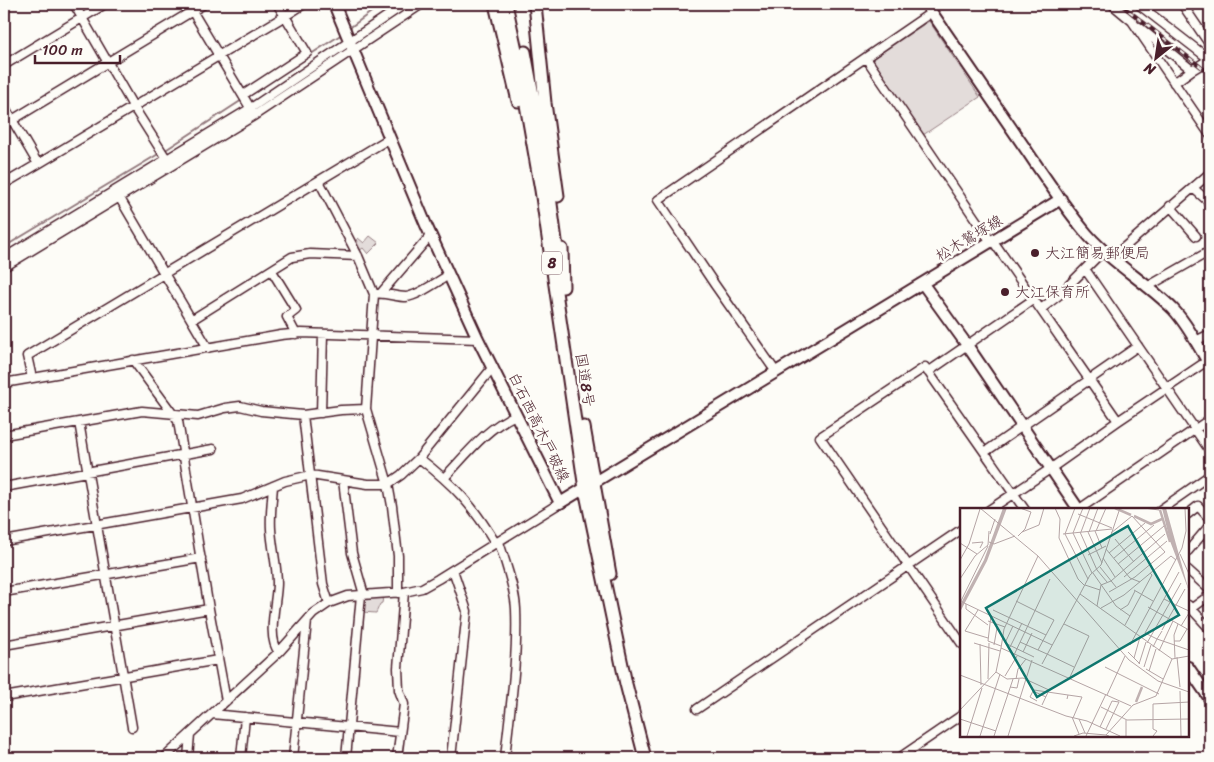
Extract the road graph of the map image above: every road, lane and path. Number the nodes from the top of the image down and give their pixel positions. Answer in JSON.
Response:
{"nodes":[{"id":1,"x":74,"y":4,"type":"edge"},
{"id":2,"x":105,"y":4,"type":"edge"},
{"id":3,"x":204,"y":4,"type":"edge"},
{"id":4,"x":277,"y":4,"type":"edge"},
{"id":5,"x":304,"y":4,"type":"edge"},
{"id":6,"x":335,"y":4,"type":"edge"},
{"id":7,"x":406,"y":4,"type":"edge"},
{"id":8,"x":422,"y":4,"type":"edge"},
{"id":9,"x":495,"y":4,"type":"edge"},
{"id":10,"x":506,"y":4,"type":"edge"},
{"id":11,"x":514,"y":4,"type":"edge"},
{"id":12,"x":535,"y":4,"type":"edge"},
{"id":13,"x":1118,"y":4,"type":"edge"},
{"id":14,"x":1138,"y":4,"type":"edge"},
{"id":15,"x":1182,"y":4,"type":"edge"},
{"id":16,"x":190,"y":7,"type":"edge"},
{"id":17,"x":929,"y":8,"type":"edge"},
{"id":18,"x":285,"y":16,"type":"junction"},
{"id":19,"x":81,"y":18,"type":"junction"},
{"id":20,"x":1132,"y":21,"type":"junction"},
{"id":21,"x":518,"y":37,"type":"junction"},
{"id":22,"x":1210,"y":45,"type":"edge"},
{"id":23,"x":351,"y":46,"type":"junction"},
{"id":24,"x":219,"y":55,"type":"junction"},
{"id":25,"x":866,"y":58,"type":"junction"},
{"id":26,"x":1210,"y":59,"type":"edge"},
{"id":27,"x":106,"y":62,"type":"junction"},
{"id":28,"x":4,"y":65,"type":"edge"},
{"id":29,"x":1192,"y":70,"type":"junction"},
{"id":30,"x":1174,"y":82,"type":"junction"},
{"id":31,"x":243,"y":95,"type":"junction"},
{"id":32,"x":4,"y":106,"type":"edge"},
{"id":33,"x":133,"y":106,"type":"junction"},
{"id":34,"x":253,"y":112,"type":"junction"},
{"id":35,"x":12,"y":120,"type":"junction"},
{"id":36,"x":4,"y":125,"type":"edge"},
{"id":37,"x":1210,"y":136,"type":"edge"},
{"id":38,"x":390,"y":138,"type":"junction"},
{"id":39,"x":169,"y":163,"type":"junction"},
{"id":40,"x":38,"y":164,"type":"junction"},
{"id":41,"x":1210,"y":173,"type":"edge"},
{"id":42,"x":319,"y":181,"type":"junction"},
{"id":43,"x":4,"y":184,"type":"edge"},
{"id":44,"x":1193,"y":188,"type":"junction"},
{"id":45,"x":117,"y":194,"type":"junction"},
{"id":46,"x":1061,"y":200,"type":"junction"},
{"id":47,"x":1210,"y":202,"type":"edge"},
{"id":48,"x":1170,"y":206,"type":"junction"},
{"id":49,"x":431,"y":235,"type":"junction"},
{"id":50,"x":1196,"y":236,"type":"dead end"},
{"id":51,"x":992,"y":242,"type":"junction"},
{"id":52,"x":1103,"y":251,"type":"junction"},
{"id":53,"x":1210,"y":252,"type":"edge"},
{"id":54,"x":358,"y":256,"type":"junction"},
{"id":55,"x":1113,"y":257,"type":"junction"},
{"id":56,"x":4,"y":258,"type":"edge"},
{"id":57,"x":552,"y":264,"type":"junction"},
{"id":58,"x":4,"y":266,"type":"edge"},
{"id":59,"x":1085,"y":269,"type":"junction"},
{"id":60,"x":272,"y":271,"type":"junction"},
{"id":61,"x":165,"y":274,"type":"junction"},
{"id":62,"x":448,"y":275,"type":"junction"},
{"id":63,"x":923,"y":284,"type":"junction"},
{"id":64,"x":563,"y":287,"type":"junction"},
{"id":65,"x":1147,"y":287,"type":"junction"},
{"id":66,"x":378,"y":293,"type":"junction"},
{"id":67,"x":1034,"y":299,"type":"junction"},
{"id":68,"x":1041,"y":309,"type":"junction"},
{"id":69,"x":192,"y":319,"type":"junction"},
{"id":70,"x":296,"y":334,"type":"junction"},
{"id":71,"x":323,"y":334,"type":"junction"},
{"id":72,"x":1210,"y":334,"type":"edge"},
{"id":73,"x":370,"y":336,"type":"junction"},
{"id":74,"x":478,"y":339,"type":"junction"},
{"id":75,"x":1195,"y":341,"type":"junction"},
{"id":76,"x":967,"y":345,"type":"junction"},
{"id":77,"x":1138,"y":346,"type":"junction"},
{"id":78,"x":208,"y":348,"type":"junction"},
{"id":79,"x":133,"y":360,"type":"junction"},
{"id":80,"x":1209,"y":363,"type":"edge"},
{"id":81,"x":493,"y":367,"type":"junction"},
{"id":82,"x":776,"y":372,"type":"junction"},
{"id":83,"x":928,"y":372,"type":"junction"},
{"id":84,"x":32,"y":378,"type":"junction"},
{"id":85,"x":1088,"y":380,"type":"junction"},
{"id":86,"x":4,"y":383,"type":"edge"},
{"id":87,"x":1167,"y":388,"type":"junction"},
{"id":88,"x":366,"y":409,"type":"junction"},
{"id":89,"x":321,"y":412,"type":"junction"},
{"id":90,"x":175,"y":415,"type":"junction"},
{"id":91,"x":303,"y":415,"type":"junction"},
{"id":92,"x":516,"y":415,"type":"junction"},
{"id":93,"x":1210,"y":419,"type":"edge"},
{"id":94,"x":1118,"y":421,"type":"junction"},
{"id":95,"x":79,"y":422,"type":"junction"},
{"id":96,"x":1022,"y":426,"type":"junction"},
{"id":97,"x":1195,"y":428,"type":"junction"},
{"id":98,"x":4,"y":435,"type":"edge"},
{"id":99,"x":214,"y":450,"type":"dead end"},
{"id":100,"x":1210,"y":451,"type":"edge"},
{"id":101,"x":985,"y":452,"type":"junction"},
{"id":102,"x":184,"y":455,"type":"junction"},
{"id":103,"x":419,"y":458,"type":"junction"},
{"id":104,"x":1050,"y":469,"type":"junction"},
{"id":105,"x":88,"y":472,"type":"junction"},
{"id":106,"x":311,"y":475,"type":"junction"},
{"id":107,"x":1210,"y":475,"type":"edge"},
{"id":108,"x":444,"y":478,"type":"junction"},
{"id":109,"x":342,"y":480,"type":"junction"},
{"id":110,"x":388,"y":484,"type":"junction"},
{"id":111,"x":273,"y":486,"type":"junction"},
{"id":112,"x":589,"y":486,"type":"junction"},
{"id":113,"x":4,"y":487,"type":"edge"},
{"id":114,"x":1013,"y":493,"type":"junction"},
{"id":115,"x":566,"y":500,"type":"junction"},
{"id":116,"x":193,"y":508,"type":"junction"},
{"id":117,"x":992,"y":508,"type":"edge"},
{"id":118,"x":1023,"y":508,"type":"edge"},
{"id":119,"x":1077,"y":508,"type":"edge"},
{"id":120,"x":1079,"y":508,"type":"edge"},
{"id":121,"x":1163,"y":508,"type":"edge"},
{"id":122,"x":1189,"y":513,"type":"edge"},
{"id":123,"x":1210,"y":519,"type":"edge"},
{"id":124,"x":97,"y":524,"type":"junction"},
{"id":125,"x":1210,"y":525,"type":"edge"},
{"id":126,"x":960,"y":530,"type":"edge"},
{"id":127,"x":4,"y":541,"type":"edge"},
{"id":128,"x":497,"y":543,"type":"junction"},
{"id":129,"x":1189,"y":550,"type":"edge"},
{"id":130,"x":201,"y":558,"type":"junction"},
{"id":131,"x":908,"y":566,"type":"junction"},
{"id":132,"x":453,"y":570,"type":"junction"},
{"id":133,"x":1189,"y":571,"type":"edge"},
{"id":134,"x":106,"y":574,"type":"junction"},
{"id":135,"x":1210,"y":590,"type":"edge"},
{"id":136,"x":4,"y":592,"type":"edge"},
{"id":137,"x":401,"y":592,"type":"junction"},
{"id":138,"x":362,"y":595,"type":"junction"},
{"id":139,"x":1210,"y":595,"type":"edge"},
{"id":140,"x":329,"y":603,"type":"junction"},
{"id":141,"x":1190,"y":607,"type":"edge"},
{"id":142,"x":209,"y":609,"type":"junction"},
{"id":143,"x":307,"y":620,"type":"junction"},
{"id":144,"x":114,"y":626,"type":"junction"},
{"id":145,"x":1210,"y":629,"type":"edge"},
{"id":146,"x":960,"y":641,"type":"edge"},
{"id":147,"x":4,"y":645,"type":"edge"},
{"id":148,"x":279,"y":652,"type":"junction"},
{"id":149,"x":218,"y":660,"type":"junction"},
{"id":150,"x":1189,"y":668,"type":"edge"},
{"id":151,"x":124,"y":676,"type":"junction"},
{"id":152,"x":4,"y":697,"type":"edge"},
{"id":153,"x":1210,"y":699,"type":"edge"},
{"id":154,"x":226,"y":701,"type":"junction"},
{"id":155,"x":697,"y":709,"type":"dead end"},
{"id":156,"x":212,"y":714,"type":"junction"},
{"id":157,"x":960,"y":716,"type":"edge"},
{"id":158,"x":245,"y":717,"type":"junction"},
{"id":159,"x":298,"y":722,"type":"junction"},
{"id":160,"x":349,"y":726,"type":"junction"},
{"id":161,"x":132,"y":728,"type":"dead end"},
{"id":162,"x":400,"y":732,"type":"junction"},
{"id":163,"x":190,"y":734,"type":"junction"},
{"id":164,"x":164,"y":758,"type":"edge"},
{"id":165,"x":188,"y":758,"type":"edge"},
{"id":166,"x":241,"y":758,"type":"edge"},
{"id":167,"x":293,"y":758,"type":"edge"},
{"id":168,"x":346,"y":758,"type":"edge"},
{"id":169,"x":397,"y":758,"type":"edge"},
{"id":170,"x":451,"y":758,"type":"edge"},
{"id":171,"x":505,"y":758,"type":"edge"},
{"id":172,"x":645,"y":758,"type":"edge"},
{"id":173,"x":652,"y":758,"type":"edge"},
{"id":174,"x":899,"y":758,"type":"edge"}],
"edges":[{"from":1,"to":19,"type":"street"},
{"from":2,"to":19,"type":"street"},
{"from":3,"to":16,"type":"street"},
{"from":4,"to":18,"type":"street"},
{"from":5,"to":18,"type":"street"},
{"from":6,"to":23,"type":"main road","name":"白石西高木戸破線"},
{"from":7,"to":23,"type":"street"},
{"from":8,"to":23,"type":"street"},
{"from":9,"to":57,"type":"highway"},
{"from":10,"to":21,"type":"highway","name":"国道8号","number":"8"},
{"from":11,"to":21,"type":"highway","name":"国道8号","number":"8"},
{"from":12,"to":64,"type":"highway"},
{"from":13,"to":20,"type":"street"},
{"from":14,"to":26,"type":"street"},
{"from":15,"to":22,"type":"street"},
{"from":16,"to":24,"type":"street"},
{"from":16,"to":27,"type":"street"},
{"from":17,"to":25,"type":"street"},
{"from":17,"to":46,"type":"main road"},
{"from":18,"to":24,"type":"street"},
{"from":18,"to":31,"type":"street"},
{"from":19,"to":27,"type":"street"},
{"from":19,"to":28,"type":"street"},
{"from":20,"to":29,"type":"street"},
{"from":20,"to":30,"type":"street"},
{"from":21,"to":57,"type":"highway","name":"国道8号","number":"8"},
{"from":21,"to":64,"type":"highway","name":"国道8号","number":"8"},
{"from":23,"to":34,"type":"street"},
{"from":23,"to":38,"type":"main road","name":"白石西高木戸破線"},
{"from":24,"to":31,"type":"street"},
{"from":24,"to":33,"type":"street"},
{"from":25,"to":51,"type":"street"},
{"from":25,"to":82,"type":"street"},
{"from":26,"to":29,"type":"street"},
{"from":27,"to":33,"type":"street"},
{"from":27,"to":35,"type":"street"},
{"from":29,"to":30,"type":"street"},
{"from":30,"to":37,"type":"street"},
{"from":31,"to":34,"type":"street"},
{"from":32,"to":35,"type":"street"},
{"from":33,"to":39,"type":"street"},
{"from":33,"to":40,"type":"street"},
{"from":34,"to":39,"type":"street"},
{"from":35,"to":36,"type":"street"},
{"from":35,"to":40,"type":"street"},
{"from":38,"to":42,"type":"street"},
{"from":38,"to":49,"type":"main road","name":"白石西高木戸破線"},
{"from":39,"to":45,"type":"street"},
{"from":40,"to":43,"type":"street"},
{"from":41,"to":44,"type":"street"},
{"from":42,"to":54,"type":"street"},
{"from":42,"to":61,"type":"street"},
{"from":44,"to":47,"type":"street"},
{"from":44,"to":48,"type":"street"},
{"from":45,"to":56,"type":"street"},
{"from":45,"to":58,"type":"street"},
{"from":45,"to":61,"type":"street"},
{"from":46,"to":51,"type":"main road","name":"松木鷲塚線"},
{"from":46,"to":52,"type":"main road"},
{"from":48,"to":50,"type":"street"},
{"from":48,"to":55,"type":"street"},
{"from":49,"to":62,"type":"main road","name":"白石西高木戸破線"},
{"from":49,"to":66,"type":"street"},
{"from":51,"to":63,"type":"main road","name":"松木鷲塚線"},
{"from":51,"to":67,"type":"street"},
{"from":52,"to":55,"type":"main road"},
{"from":52,"to":59,"type":"street"},
{"from":53,"to":65,"type":"street"},
{"from":54,"to":60,"type":"street"},
{"from":54,"to":66,"type":"street"},
{"from":55,"to":65,"type":"main road"},
{"from":57,"to":112,"type":"highway","name":"国道8号","number":"8"},
{"from":59,"to":68,"type":"street"},
{"from":59,"to":77,"type":"street"},
{"from":60,"to":69,"type":"street"},
{"from":60,"to":70,"type":"street"},
{"from":61,"to":69,"type":"street"},
{"from":61,"to":84,"type":"street"},
{"from":62,"to":66,"type":"street"},
{"from":62,"to":74,"type":"main road","name":"白石西高木戸破線"},
{"from":63,"to":76,"type":"main road"},
{"from":63,"to":82,"type":"main road","name":"白石西高木戸破線"},
{"from":64,"to":112,"type":"highway","name":"国道8号","number":"8"},
{"from":65,"to":75,"type":"main road"},
{"from":66,"to":73,"type":"street"},
{"from":67,"to":68,"type":"street"},
{"from":67,"to":76,"type":"street"},
{"from":68,"to":85,"type":"street"},
{"from":69,"to":78,"type":"street"},
{"from":70,"to":71,"type":"street"},
{"from":70,"to":78,"type":"street"},
{"from":71,"to":73,"type":"street"},
{"from":71,"to":89,"type":"street"},
{"from":72,"to":75,"type":"street"},
{"from":73,"to":74,"type":"street"},
{"from":73,"to":88,"type":"street"},
{"from":74,"to":81,"type":"main road","name":"白石西高木戸破線"},
{"from":75,"to":80,"type":"main road"},
{"from":76,"to":83,"type":"street"},
{"from":76,"to":96,"type":"main road"},
{"from":77,"to":85,"type":"street"},
{"from":77,"to":87,"type":"street"},
{"from":78,"to":79,"type":"street"},
{"from":79,"to":84,"type":"street"},
{"from":79,"to":90,"type":"street"},
{"from":80,"to":87,"type":"street"},
{"from":81,"to":92,"type":"main road","name":"白石西高木戸破線"},
{"from":81,"to":103,"type":"street"},
{"from":82,"to":112,"type":"main road","name":"白石西高木戸破線"},
{"from":83,"to":101,"type":"street"},
{"from":83,"to":131,"type":"street"},
{"from":84,"to":86,"type":"street"},
{"from":85,"to":94,"type":"street"},
{"from":85,"to":96,"type":"street"},
{"from":87,"to":94,"type":"street"},
{"from":87,"to":97,"type":"street"},
{"from":88,"to":89,"type":"street"},
{"from":88,"to":110,"type":"street"},
{"from":89,"to":91,"type":"street"},
{"from":90,"to":91,"type":"street"},
{"from":90,"to":95,"type":"street"},
{"from":90,"to":102,"type":"street"},
{"from":91,"to":106,"type":"street"},
{"from":92,"to":108,"type":"street"},
{"from":92,"to":115,"type":"main road","name":"白石西高木戸破線"},
{"from":93,"to":97,"type":"street"},
{"from":94,"to":104,"type":"street"},
{"from":95,"to":98,"type":"street"},
{"from":95,"to":105,"type":"street"},
{"from":96,"to":101,"type":"street"},
{"from":96,"to":104,"type":"main road"},
{"from":97,"to":100,"type":"street"},
{"from":97,"to":120,"type":"street"},
{"from":99,"to":102,"type":"street"},
{"from":101,"to":114,"type":"street"},
{"from":102,"to":105,"type":"street"},
{"from":102,"to":116,"type":"street"},
{"from":103,"to":108,"type":"street"},
{"from":103,"to":110,"type":"street"},
{"from":104,"to":114,"type":"street"},
{"from":104,"to":119,"type":"main road"},
{"from":105,"to":113,"type":"street"},
{"from":105,"to":124,"type":"street"},
{"from":106,"to":109,"type":"street"},
{"from":106,"to":111,"type":"street"},
{"from":106,"to":140,"type":"street"},
{"from":107,"to":121,"type":"street"},
{"from":108,"to":128,"type":"street"},
{"from":109,"to":110,"type":"street"},
{"from":109,"to":138,"type":"street"},
{"from":110,"to":137,"type":"street"},
{"from":111,"to":116,"type":"street"},
{"from":111,"to":148,"type":"street"},
{"from":112,"to":115,"type":"main road","name":"白石西高木戸破線"},
{"from":112,"to":172,"type":"highway","name":"国道8号","number":"8"},
{"from":112,"to":173,"type":"highway","name":"国道8号","number":"8"},
{"from":114,"to":117,"type":"street"},
{"from":114,"to":118,"type":"street"},
{"from":115,"to":128,"type":"street"},
{"from":116,"to":124,"type":"street"},
{"from":116,"to":130,"type":"street"},
{"from":122,"to":123,"type":"street"},
{"from":124,"to":127,"type":"street"},
{"from":124,"to":134,"type":"street"},
{"from":125,"to":129,"type":"street"},
{"from":126,"to":131,"type":"street"},
{"from":128,"to":132,"type":"street"},
{"from":128,"to":171,"type":"street"},
{"from":130,"to":134,"type":"street"},
{"from":130,"to":142,"type":"street"},
{"from":131,"to":146,"type":"street"},
{"from":131,"to":155,"type":"street"},
{"from":132,"to":137,"type":"street"},
{"from":132,"to":170,"type":"street"},
{"from":133,"to":135,"type":"street"},
{"from":134,"to":136,"type":"street"},
{"from":134,"to":144,"type":"street"},
{"from":137,"to":138,"type":"street"},
{"from":137,"to":162,"type":"street"},
{"from":138,"to":140,"type":"street"},
{"from":138,"to":160,"type":"street"},
{"from":139,"to":141,"type":"street"},
{"from":140,"to":143,"type":"street"},
{"from":141,"to":145,"type":"street"},
{"from":142,"to":144,"type":"street"},
{"from":142,"to":149,"type":"street"},
{"from":143,"to":148,"type":"street"},
{"from":143,"to":159,"type":"street"},
{"from":144,"to":147,"type":"street"},
{"from":144,"to":151,"type":"street"},
{"from":148,"to":154,"type":"street"},
{"from":149,"to":151,"type":"street"},
{"from":149,"to":154,"type":"street"},
{"from":150,"to":153,"type":"main road"},
{"from":151,"to":152,"type":"street"},
{"from":151,"to":161,"type":"street"},
{"from":154,"to":156,"type":"street"},
{"from":156,"to":158,"type":"street"},
{"from":156,"to":163,"type":"street"},
{"from":157,"to":174,"type":"street"},
{"from":158,"to":159,"type":"street"},
{"from":158,"to":166,"type":"street"},
{"from":159,"to":160,"type":"street"},
{"from":159,"to":167,"type":"street"},
{"from":160,"to":162,"type":"street"},
{"from":160,"to":168,"type":"street"},
{"from":162,"to":169,"type":"street"},
{"from":163,"to":164,"type":"street"},
{"from":163,"to":165,"type":"street"}]}
